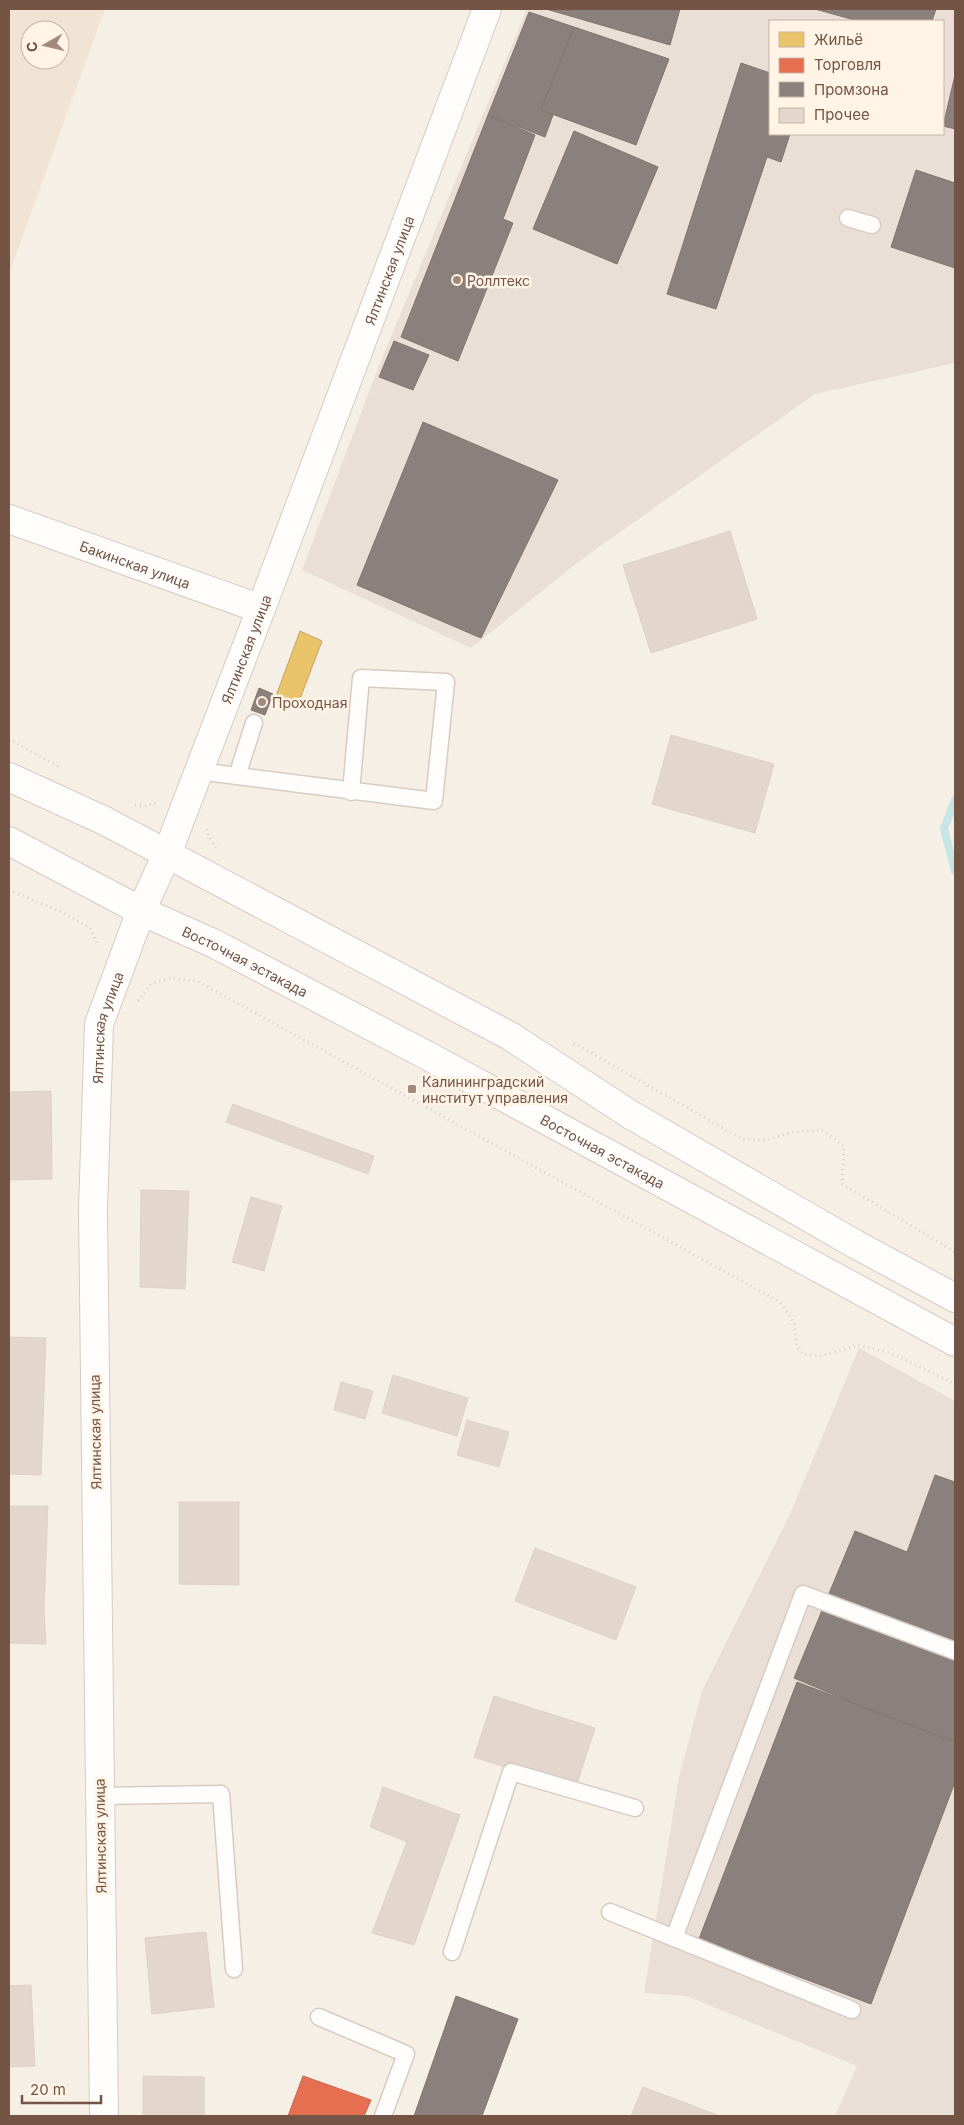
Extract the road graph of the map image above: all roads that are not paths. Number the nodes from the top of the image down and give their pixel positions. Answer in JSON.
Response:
{"nodes":[{"id":1,"x":487,"y":9,"type":"edge"},
{"id":2,"x":848,"y":218,"type":"dead end"},
{"id":3,"x":872,"y":226,"type":"dead end"},
{"id":4,"x":9,"y":519,"type":"edge"},
{"id":5,"x":261,"y":610,"type":"junction"},
{"id":6,"x":254,"y":722,"type":"dead end"},
{"id":7,"x":198,"y":771,"type":"junction"},
{"id":8,"x":237,"y":776,"type":"junction"},
{"id":9,"x":9,"y":777,"type":"edge"},
{"id":10,"x":350,"y":792,"type":"junction"},
{"id":11,"x":9,"y":841,"type":"edge"},
{"id":12,"x":167,"y":854,"type":"junction"},
{"id":13,"x":141,"y":911,"type":"junction"},
{"id":14,"x":955,"y":1298,"type":"edge"},
{"id":15,"x":955,"y":1342,"type":"edge"},
{"id":16,"x":955,"y":1651,"type":"edge"},
{"id":17,"x":100,"y":1796,"type":"junction"},
{"id":18,"x":635,"y":1808,"type":"dead end"},
{"id":19,"x":610,"y":1912,"type":"dead end"},
{"id":20,"x":674,"y":1938,"type":"junction"},
{"id":21,"x":452,"y":1952,"type":"dead end"},
{"id":22,"x":234,"y":1969,"type":"dead end"},
{"id":23,"x":852,"y":2010,"type":"dead end"},
{"id":24,"x":319,"y":2017,"type":"dead end"},
{"id":25,"x":104,"y":2116,"type":"edge"},
{"id":26,"x":383,"y":2116,"type":"edge"}],
"edges":[{"from":1,"to":5,"type":"street","name":"Ялтинская улица"},
{"from":2,"to":3,"type":"lane"},
{"from":4,"to":5,"type":"street","name":"Бакинская улица"},
{"from":5,"to":7,"type":"street","name":"Ялтинская улица"},
{"from":6,"to":8,"type":"lane"},
{"from":7,"to":8,"type":"lane"},
{"from":7,"to":12,"type":"street","name":"Ялтинская улица"},
{"from":8,"to":10,"type":"lane"},
{"from":9,"to":12,"type":"street"},
{"from":10,"to":10,"type":"lane"},
{"from":11,"to":13,"type":"street","name":"Восточная эстакада"},
{"from":12,"to":13,"type":"street","name":"Ялтинская улица"},
{"from":12,"to":14,"type":"street"},
{"from":13,"to":15,"type":"street","name":"Восточная эстакада"},
{"from":13,"to":17,"type":"street","name":"Ялтинская улица"},
{"from":16,"to":20,"type":"lane"},
{"from":17,"to":22,"type":"lane"},
{"from":17,"to":25,"type":"street","name":"Ялтинская улица"},
{"from":18,"to":21,"type":"lane"},
{"from":19,"to":20,"type":"lane"},
{"from":20,"to":23,"type":"lane"},
{"from":24,"to":26,"type":"lane"}]}
